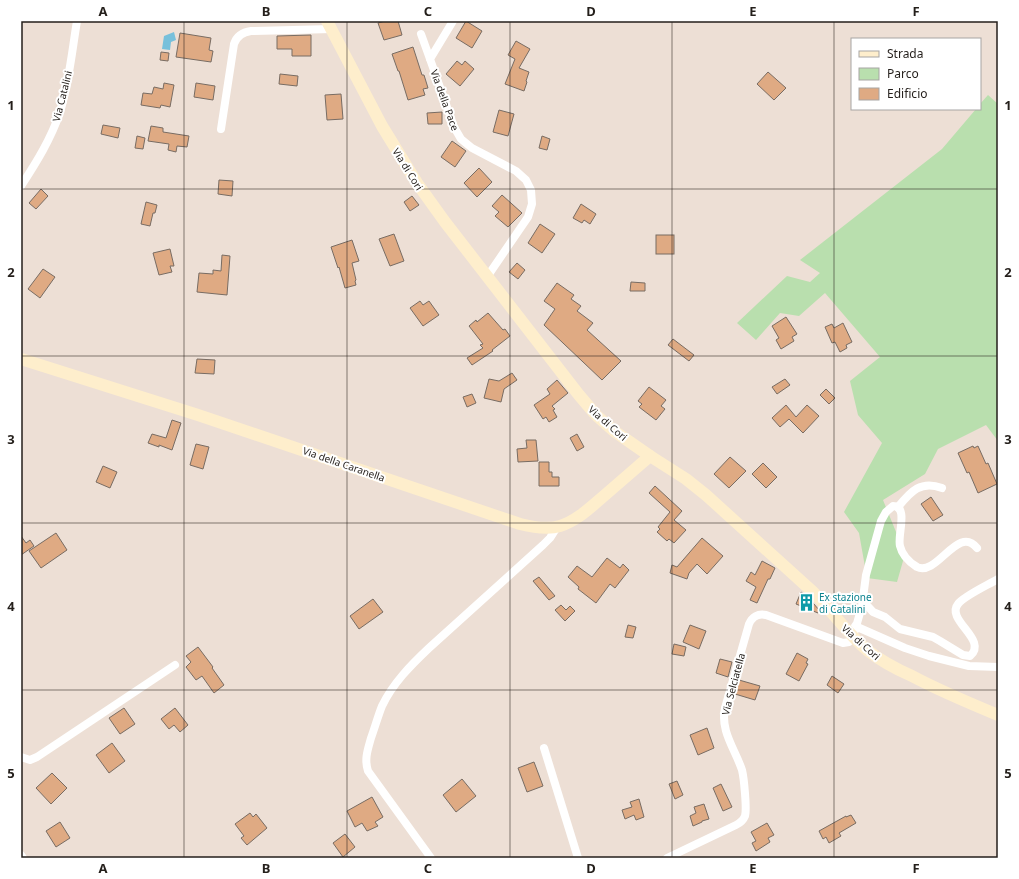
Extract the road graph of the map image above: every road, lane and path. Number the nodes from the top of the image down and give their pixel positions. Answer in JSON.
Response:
{"nodes":[{"id":1,"x":77,"y":21,"type":"edge"},
{"id":2,"x":453,"y":21,"type":"edge"},
{"id":3,"x":329,"y":25,"type":"edge"},
{"id":4,"x":421,"y":34,"type":"dead end"},
{"id":5,"x":430,"y":60,"type":"junction"},
{"id":6,"x":221,"y":129,"type":"dead end"},
{"id":7,"x":21,"y":186,"type":"edge"},
{"id":8,"x":487,"y":277,"type":"junction"},
{"id":9,"x":21,"y":359,"type":"edge"},
{"id":10,"x":650,"y":456,"type":"junction"},
{"id":11,"x":942,"y":488,"type":"dead end"},
{"id":12,"x":898,"y":507,"type":"junction"},
{"id":13,"x":556,"y":527,"type":"junction"},
{"id":14,"x":977,"y":548,"type":"dead end"},
{"id":15,"x":998,"y":579,"type":"edge"},
{"id":16,"x":863,"y":601,"type":"junction"},
{"id":17,"x":854,"y":631,"type":"junction"},
{"id":18,"x":175,"y":665,"type":"dead end"},
{"id":19,"x":998,"y":667,"type":"edge"},
{"id":20,"x":998,"y":715,"type":"edge"},
{"id":21,"x":544,"y":748,"type":"dead end"},
{"id":22,"x":21,"y":758,"type":"edge"},
{"id":23,"x":21,"y":855,"type":"edge"},
{"id":24,"x":23,"y":858,"type":"edge"},
{"id":25,"x":431,"y":858,"type":"edge"},
{"id":26,"x":578,"y":858,"type":"edge"},
{"id":27,"x":667,"y":858,"type":"edge"}],
"edges":[{"from":1,"to":7,"type":"street","name":"Via Catalini"},
{"from":2,"to":5,"type":"street","name":"Via della Pace"},
{"from":3,"to":6,"type":"street"},
{"from":3,"to":8,"type":"main road","name":"Via di Cori"},
{"from":4,"to":5,"type":"street"},
{"from":5,"to":8,"type":"street","name":"Via della Pace"},
{"from":8,"to":10,"type":"main road","name":"Via di Cori"},
{"from":9,"to":13,"type":"main road","name":"Via della Caranella"},
{"from":10,"to":13,"type":"main road","name":"Via della Caranella"},
{"from":10,"to":17,"type":"main road","name":"Via di Cori"},
{"from":11,"to":12,"type":"street"},
{"from":12,"to":14,"type":"street"},
{"from":12,"to":16,"type":"street"},
{"from":13,"to":25,"type":"street"},
{"from":15,"to":16,"type":"street"},
{"from":16,"to":17,"type":"street"},
{"from":17,"to":19,"type":"street"},
{"from":17,"to":20,"type":"main road","name":"Via di Cori"},
{"from":17,"to":27,"type":"street","name":"Via Selciatella"},
{"from":18,"to":22,"type":"street"},
{"from":21,"to":26,"type":"street"},
{"from":23,"to":24,"type":"street"}]}
